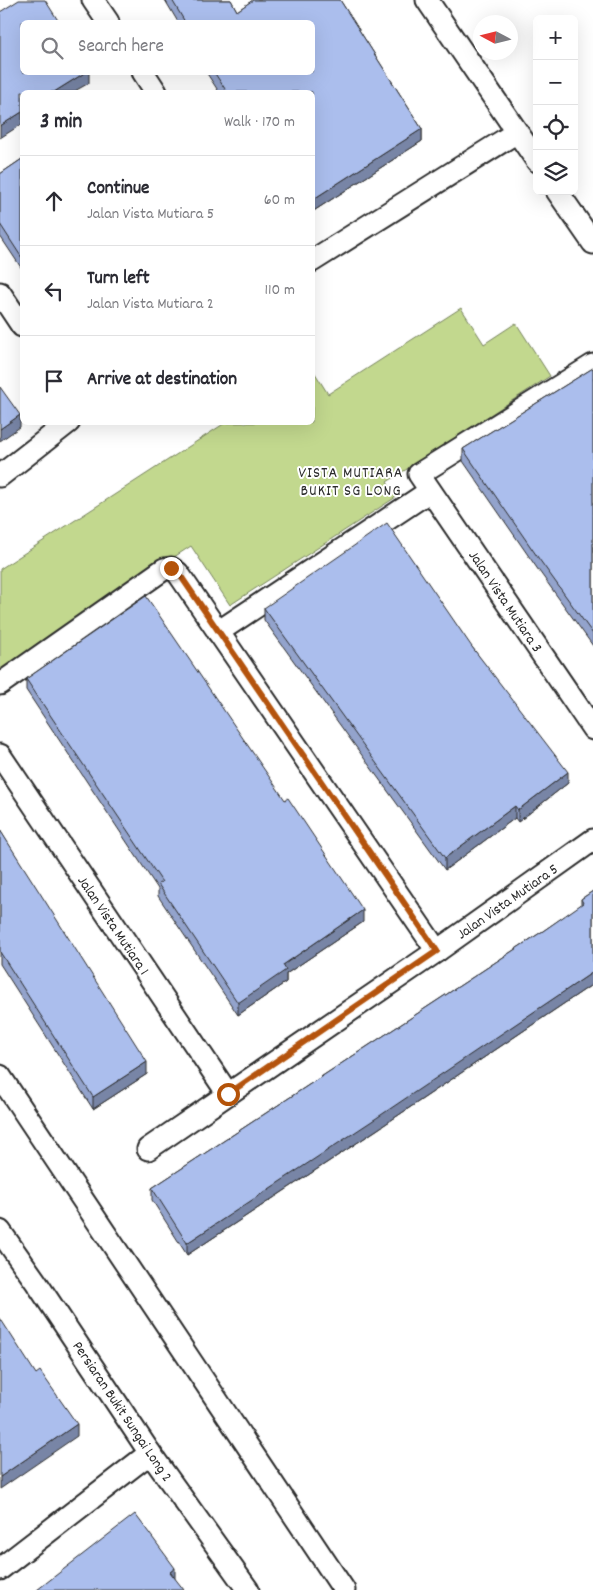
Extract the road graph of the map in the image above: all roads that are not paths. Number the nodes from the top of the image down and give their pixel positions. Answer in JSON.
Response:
{"nodes":[{"id":1,"x":93,"y":0,"type":"edge"},
{"id":2,"x":427,"y":0,"type":"edge"},
{"id":3,"x":107,"y":20,"type":"edge"},
{"id":4,"x":145,"y":75,"type":"edge"},
{"id":5,"x":155,"y":90,"type":"edge"},
{"id":6,"x":517,"y":132,"type":"junction"},
{"id":7,"x":533,"y":155,"type":"edge"},
{"id":8,"x":561,"y":195,"type":"edge"},
{"id":9,"x":593,"y":243,"type":"edge"},
{"id":10,"x":315,"y":259,"type":"edge"},
{"id":11,"x":0,"y":293,"type":"edge"},
{"id":12,"x":20,"y":323,"type":"edge"},
{"id":13,"x":593,"y":365,"type":"edge"},
{"id":14,"x":65,"y":425,"type":"edge"},
{"id":15,"x":0,"y":476,"type":"edge"},
{"id":16,"x":424,"y":482,"type":"junction"},
{"id":17,"x":218,"y":632,"type":"junction"},
{"id":18,"x":0,"y":684,"type":"edge"},
{"id":19,"x":593,"y":729,"type":"edge"},
{"id":20,"x":0,"y":755,"type":"edge"},
{"id":21,"x":593,"y":840,"type":"edge"},
{"id":22,"x":437,"y":951,"type":"junction"},
{"id":23,"x":0,"y":1076,"type":"edge"},
{"id":24,"x":228,"y":1094,"type":"junction"},
{"id":25,"x":148,"y":1149,"type":"dead end"},
{"id":26,"x":4,"y":1245,"type":"edge"},
{"id":27,"x":150,"y":1453,"type":"junction"},
{"id":28,"x":0,"y":1569,"type":"edge"},
{"id":29,"x":248,"y":1590,"type":"edge"},
{"id":30,"x":344,"y":1590,"type":"edge"}],
"edges":[{"from":1,"to":3,"type":"street"},
{"from":2,"to":6,"type":"street"},
{"from":4,"to":5,"type":"street"},
{"from":6,"to":7,"type":"street"},
{"from":6,"to":10,"type":"street"},
{"from":8,"to":9,"type":"street"},
{"from":11,"to":12,"type":"street"},
{"from":13,"to":16,"type":"street"},
{"from":14,"to":15,"type":"street"},
{"from":16,"to":17,"type":"street"},
{"from":16,"to":19,"type":"street","name":"Jalan Vista Mutiara 3"},
{"from":17,"to":18,"type":"street"},
{"from":17,"to":22,"type":"street"},
{"from":20,"to":24,"type":"street","name":"Jalan Vista Mutiara 1"},
{"from":21,"to":22,"type":"street","name":"Jalan Vista Mutiara 5"},
{"from":22,"to":24,"type":"street","name":"Jalan Vista Mutiara 5"},
{"from":23,"to":30,"type":"street"},
{"from":24,"to":25,"type":"street","name":"Jalan Vista Mutiara 5"},
{"from":26,"to":27,"type":"street","name":"Persiaran Bukit Sungai Long 2"},
{"from":27,"to":28,"type":"street"},
{"from":27,"to":29,"type":"street","name":"Persiaran Bukit Sungai Long 2"}]}
